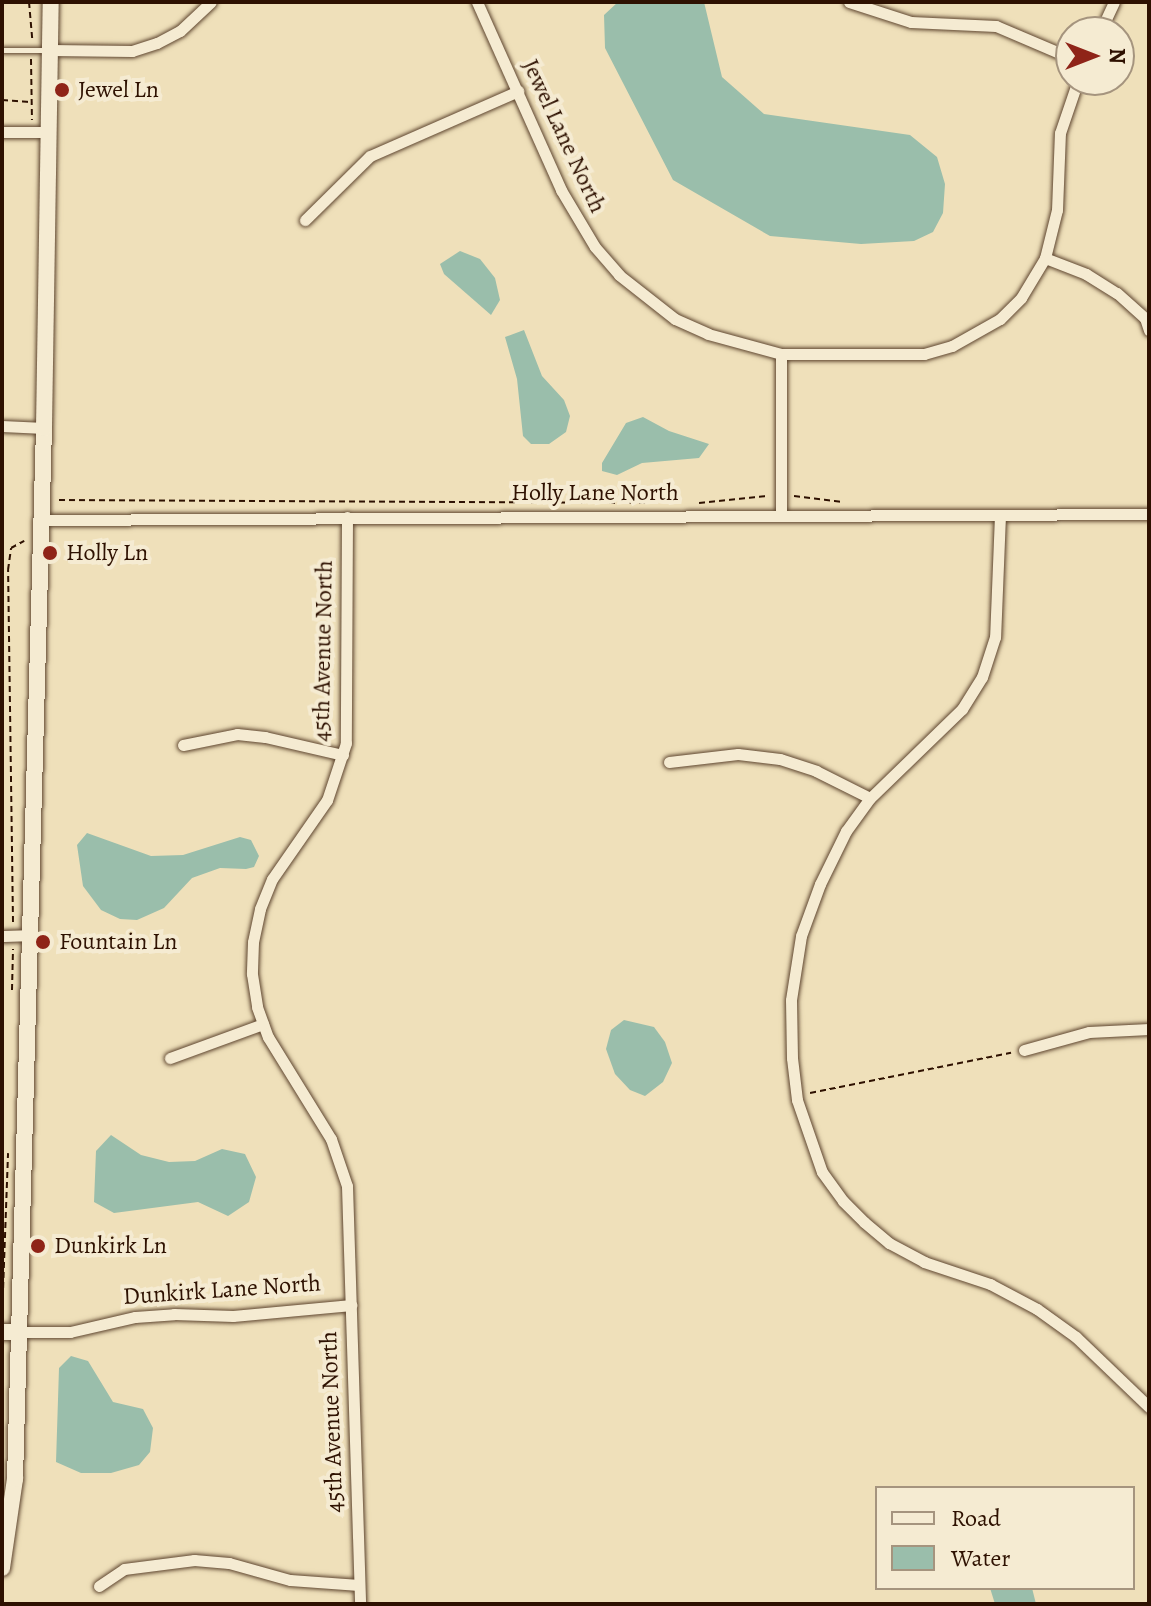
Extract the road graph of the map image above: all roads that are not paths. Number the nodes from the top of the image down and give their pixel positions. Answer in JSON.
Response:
{"nodes":[{"id":1,"x":51,"y":2,"type":"edge"},
{"id":2,"x":211,"y":2,"type":"edge"},
{"id":3,"x":477,"y":2,"type":"edge"},
{"id":4,"x":849,"y":2,"type":"edge"},
{"id":5,"x":2,"y":40,"type":"edge"},
{"id":6,"x":10,"y":49,"type":"junction"},
{"id":7,"x":2,"y":50,"type":"edge"},
{"id":8,"x":50,"y":50,"type":"junction"},
{"id":9,"x":1055,"y":51,"type":"edge"},
{"id":10,"x":518,"y":91,"type":"junction"},
{"id":11,"x":1073,"y":96,"type":"edge"},
{"id":12,"x":2,"y":132,"type":"edge"},
{"id":13,"x":40,"y":132,"type":"junction"},
{"id":14,"x":305,"y":220,"type":"dead end"},
{"id":15,"x":1045,"y":258,"type":"junction"},
{"id":16,"x":1149,"y":330,"type":"edge"},
{"id":17,"x":781,"y":354,"type":"junction"},
{"id":18,"x":2,"y":426,"type":"edge"},
{"id":19,"x":44,"y":428,"type":"junction"},
{"id":20,"x":781,"y":514,"type":"junction"},
{"id":21,"x":1149,"y":514,"type":"edge"},
{"id":22,"x":1000,"y":515,"type":"junction"},
{"id":23,"x":347,"y":517,"type":"junction"},
{"id":24,"x":41,"y":520,"type":"junction"},
{"id":25,"x":183,"y":745,"type":"dead end"},
{"id":26,"x":343,"y":755,"type":"junction"},
{"id":27,"x":669,"y":762,"type":"dead end"},
{"id":28,"x":870,"y":798,"type":"junction"},
{"id":29,"x":14,"y":936,"type":"edge"},
{"id":30,"x":263,"y":1024,"type":"junction"},
{"id":31,"x":1149,"y":1029,"type":"edge"},
{"id":32,"x":1024,"y":1050,"type":"road end"},
{"id":33,"x":170,"y":1058,"type":"dead end"},
{"id":34,"x":351,"y":1305,"type":"junction"},
{"id":35,"x":10,"y":1332,"type":"edge"},
{"id":36,"x":1149,"y":1407,"type":"edge"},
{"id":37,"x":2,"y":1568,"type":"edge"},
{"id":38,"x":359,"y":1585,"type":"junction"},
{"id":39,"x":99,"y":1586,"type":"dead end"},
{"id":40,"x":360,"y":1604,"type":"edge"}],
"edges":[{"from":1,"to":8,"type":"street"},
{"from":2,"to":8,"type":"street"},
{"from":3,"to":10,"type":"street","name":"Jewel Lane North"},
{"from":4,"to":9,"type":"street"},
{"from":5,"to":6,"type":"lane"},
{"from":6,"to":7,"type":"lane"},
{"from":6,"to":8,"type":"lane"},
{"from":8,"to":13,"type":"street"},
{"from":10,"to":14,"type":"street"},
{"from":10,"to":17,"type":"street","name":"Jewel Lane North"},
{"from":11,"to":15,"type":"street","name":"Jewel Lane North"},
{"from":12,"to":13,"type":"street"},
{"from":13,"to":19,"type":"street"},
{"from":15,"to":16,"type":"street"},
{"from":15,"to":17,"type":"street","name":"Jewel Lane North"},
{"from":17,"to":20,"type":"street"},
{"from":18,"to":19,"type":"street"},
{"from":19,"to":24,"type":"street"},
{"from":20,"to":22,"type":"street","name":"Holly Lane North"},
{"from":20,"to":23,"type":"street","name":"Holly Lane North"},
{"from":21,"to":22,"type":"street","name":"Holly Lane North"},
{"from":22,"to":28,"type":"street"},
{"from":23,"to":24,"type":"street","name":"Holly Lane North"},
{"from":23,"to":26,"type":"street","name":"45th Avenue North"},
{"from":24,"to":29,"type":"street"},
{"from":25,"to":26,"type":"street"},
{"from":26,"to":30,"type":"street","name":"45th Avenue North"},
{"from":27,"to":28,"type":"street"},
{"from":28,"to":36,"type":"street"},
{"from":29,"to":35,"type":"street"},
{"from":30,"to":33,"type":"street"},
{"from":30,"to":34,"type":"street","name":"45th Avenue North"},
{"from":31,"to":32,"type":"street"},
{"from":34,"to":35,"type":"street","name":"Dunkirk Lane North"},
{"from":34,"to":38,"type":"street","name":"45th Avenue North"},
{"from":35,"to":37,"type":"street"},
{"from":38,"to":39,"type":"street"},
{"from":38,"to":40,"type":"street","name":"45th Avenue North"}]}
